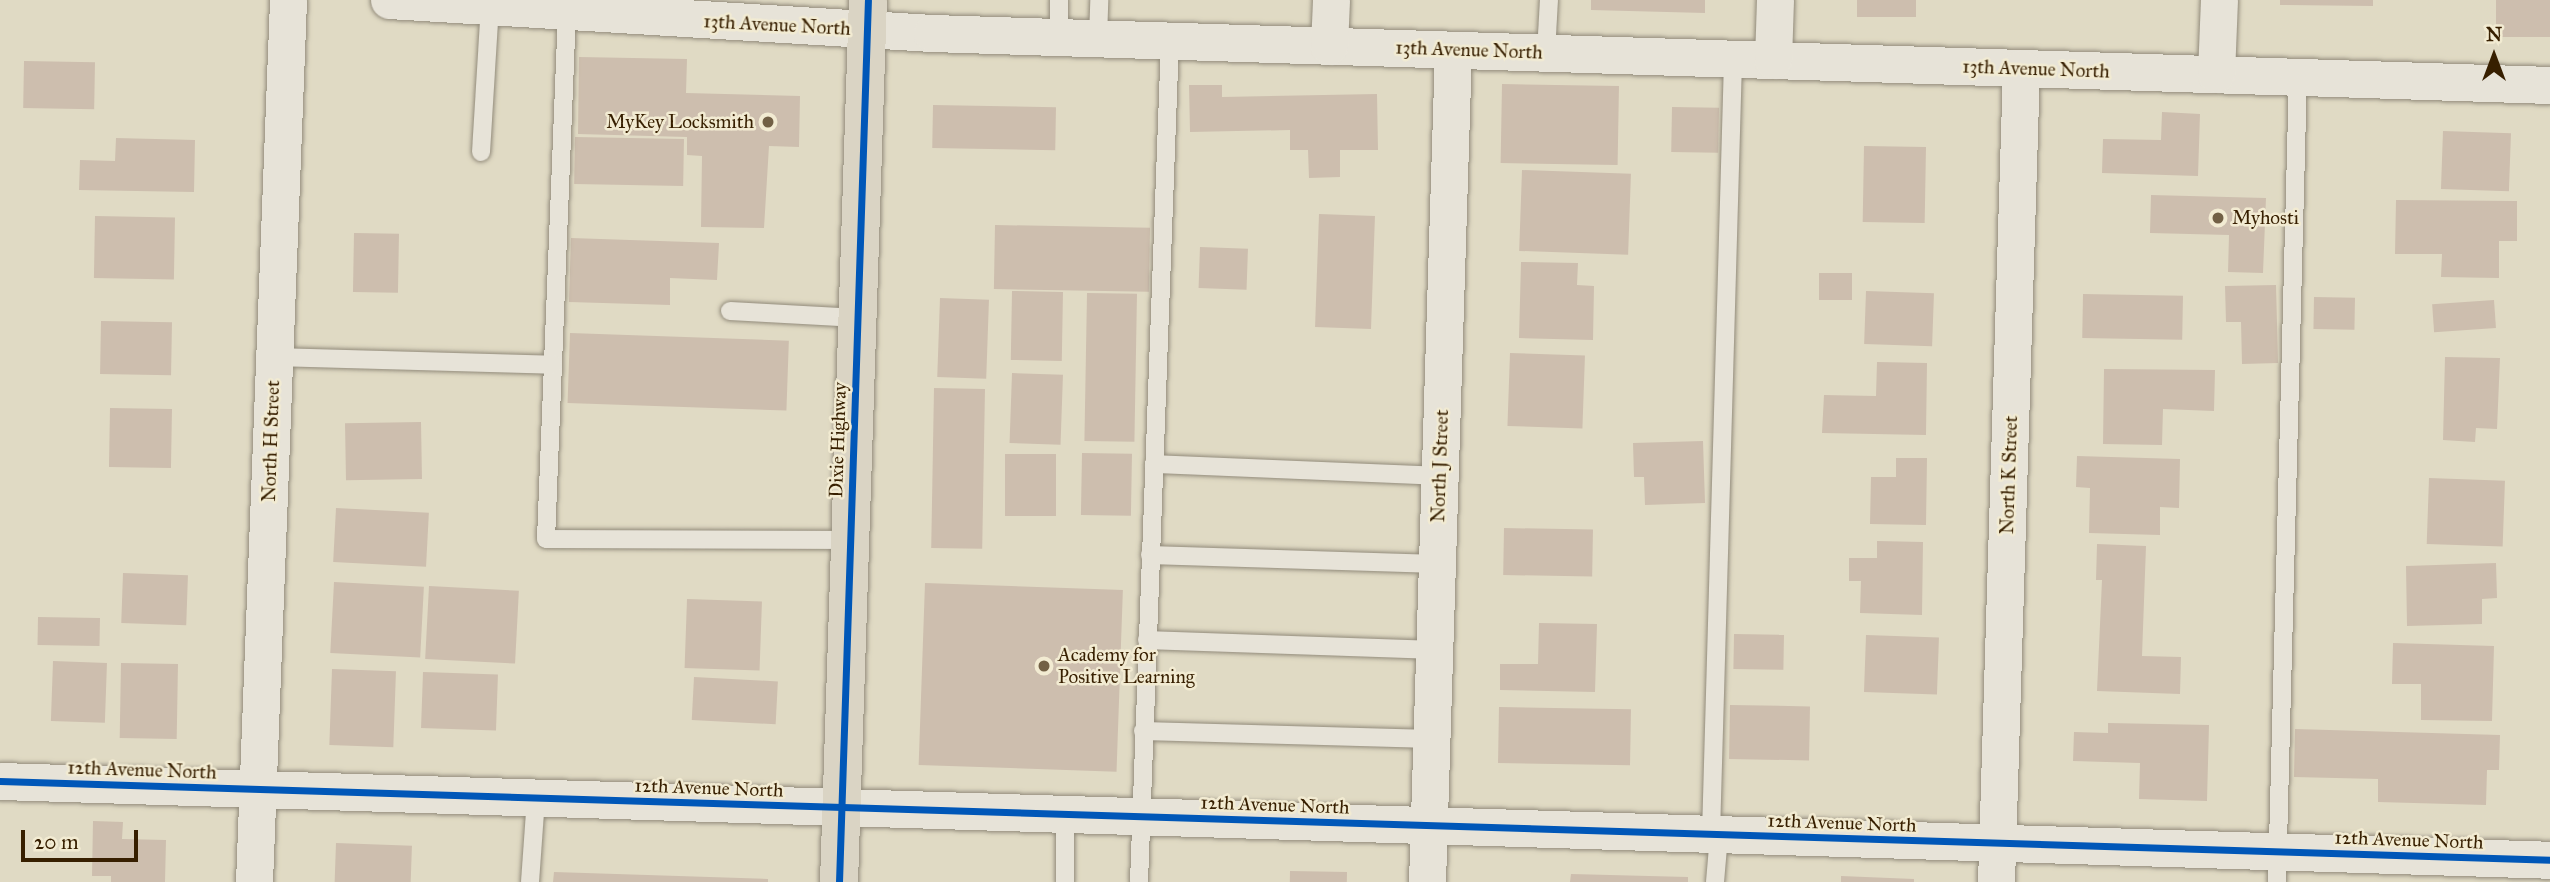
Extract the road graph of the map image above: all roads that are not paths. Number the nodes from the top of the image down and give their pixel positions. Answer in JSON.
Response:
{"nodes":[{"id":1,"x":288,"y":0,"type":"edge"},
{"id":2,"x":389,"y":0,"type":"edge"},
{"id":3,"x":1059,"y":0,"type":"edge"},
{"id":4,"x":1100,"y":0,"type":"edge"},
{"id":5,"x":1331,"y":0,"type":"edge"},
{"id":6,"x":1549,"y":0,"type":"edge"},
{"id":7,"x":1775,"y":0,"type":"edge"},
{"id":8,"x":2219,"y":0,"type":"edge"},
{"id":9,"x":490,"y":6,"type":"junction"},
{"id":10,"x":586,"y":8,"type":"edge"},
{"id":11,"x":868,"y":15,"type":"edge"},
{"id":12,"x":1059,"y":37,"type":"junction"},
{"id":13,"x":1098,"y":38,"type":"junction"},
{"id":14,"x":1170,"y":41,"type":"junction"},
{"id":15,"x":1329,"y":46,"type":"junction"},
{"id":16,"x":1453,"y":50,"type":"junction"},
{"id":17,"x":1546,"y":53,"type":"junction"},
{"id":18,"x":1733,"y":59,"type":"junction"},
{"id":19,"x":1773,"y":60,"type":"junction"},
{"id":20,"x":2021,"y":68,"type":"junction"},
{"id":21,"x":2216,"y":74,"type":"junction"},
{"id":22,"x":2298,"y":78,"type":"junction"},
{"id":23,"x":2550,"y":85,"type":"edge"},
{"id":24,"x":481,"y":152,"type":"dead end"},
{"id":25,"x":730,"y":311,"type":"dead end"},
{"id":26,"x":858,"y":318,"type":"junction"},
{"id":27,"x":274,"y":357,"type":"junction"},
{"id":28,"x":553,"y":365,"type":"junction"},
{"id":29,"x":1154,"y":464,"type":"junction"},
{"id":30,"x":1440,"y":476,"type":"junction"},
{"id":31,"x":850,"y":540,"type":"junction"},
{"id":32,"x":1150,"y":555,"type":"junction"},
{"id":33,"x":1437,"y":564,"type":"junction"},
{"id":34,"x":1147,"y":640,"type":"junction"},
{"id":35,"x":1435,"y":650,"type":"junction"},
{"id":36,"x":1143,"y":731,"type":"junction"},
{"id":37,"x":1432,"y":739,"type":"junction"},
{"id":38,"x":0,"y":781,"type":"edge"},
{"id":39,"x":257,"y":789,"type":"junction"},
{"id":40,"x":536,"y":798,"type":"junction"},
{"id":41,"x":842,"y":808,"type":"junction"},
{"id":42,"x":1065,"y":814,"type":"junction"},
{"id":43,"x":1139,"y":817,"type":"junction"},
{"id":44,"x":1429,"y":826,"type":"junction"},
{"id":45,"x":1715,"y":835,"type":"junction"},
{"id":46,"x":1997,"y":843,"type":"junction"},
{"id":47,"x":2550,"y":860,"type":"edge"},
{"id":48,"x":2278,"y":867,"type":"edge"},
{"id":49,"x":254,"y":882,"type":"edge"},
{"id":50,"x":530,"y":882,"type":"edge"},
{"id":51,"x":839,"y":882,"type":"edge"},
{"id":52,"x":1065,"y":882,"type":"edge"},
{"id":53,"x":1139,"y":882,"type":"edge"},
{"id":54,"x":1427,"y":882,"type":"edge"},
{"id":55,"x":1715,"y":882,"type":"edge"},
{"id":56,"x":1996,"y":882,"type":"edge"}],
"edges":[{"from":1,"to":27,"type":"street","name":"North H Street"},
{"from":2,"to":9,"type":"street","name":"13th Avenue North"},
{"from":3,"to":12,"type":"lane"},
{"from":4,"to":13,"type":"lane"},
{"from":5,"to":15,"type":"street"},
{"from":6,"to":17,"type":"lane"},
{"from":7,"to":19,"type":"street"},
{"from":8,"to":21,"type":"street"},
{"from":9,"to":10,"type":"street","name":"13th Avenue North"},
{"from":9,"to":24,"type":"lane"},
{"from":10,"to":11,"type":"street","name":"13th Avenue North"},
{"from":10,"to":28,"type":"lane"},
{"from":11,"to":12,"type":"street","name":"13th Avenue North"},
{"from":11,"to":26,"type":"main road","name":"Dixie Highway"},
{"from":12,"to":13,"type":"street","name":"13th Avenue North"},
{"from":13,"to":14,"type":"street","name":"13th Avenue North"},
{"from":14,"to":15,"type":"street","name":"13th Avenue North"},
{"from":14,"to":29,"type":"lane"},
{"from":15,"to":16,"type":"street","name":"13th Avenue North"},
{"from":16,"to":17,"type":"street","name":"13th Avenue North"},
{"from":16,"to":30,"type":"street","name":"North J Street"},
{"from":17,"to":18,"type":"street","name":"13th Avenue North"},
{"from":18,"to":19,"type":"street","name":"13th Avenue North"},
{"from":18,"to":45,"type":"lane"},
{"from":19,"to":20,"type":"street","name":"13th Avenue North"},
{"from":20,"to":21,"type":"street","name":"13th Avenue North"},
{"from":20,"to":46,"type":"street","name":"North K Street"},
{"from":21,"to":22,"type":"street","name":"13th Avenue North"},
{"from":22,"to":23,"type":"street","name":"13th Avenue North"},
{"from":22,"to":48,"type":"lane"},
{"from":25,"to":26,"type":"lane"},
{"from":26,"to":31,"type":"main road","name":"Dixie Highway"},
{"from":27,"to":28,"type":"lane"},
{"from":27,"to":39,"type":"street","name":"North H Street"},
{"from":28,"to":31,"type":"lane"},
{"from":29,"to":30,"type":"lane"},
{"from":29,"to":32,"type":"lane"},
{"from":30,"to":33,"type":"street","name":"North J Street"},
{"from":31,"to":41,"type":"main road","name":"Dixie Highway"},
{"from":32,"to":33,"type":"lane"},
{"from":32,"to":34,"type":"lane"},
{"from":33,"to":35,"type":"street","name":"North J Street"},
{"from":34,"to":35,"type":"lane"},
{"from":34,"to":36,"type":"lane"},
{"from":35,"to":37,"type":"street","name":"North J Street"},
{"from":36,"to":37,"type":"lane"},
{"from":36,"to":43,"type":"lane"},
{"from":37,"to":44,"type":"street","name":"North J Street"},
{"from":38,"to":39,"type":"street","name":"12th Avenue North"},
{"from":39,"to":40,"type":"street","name":"12th Avenue North"},
{"from":39,"to":49,"type":"street","name":"North H Street"},
{"from":40,"to":41,"type":"street","name":"12th Avenue North"},
{"from":40,"to":50,"type":"lane"},
{"from":41,"to":42,"type":"street","name":"12th Avenue North"},
{"from":41,"to":51,"type":"main road","name":"Dixie Highway"},
{"from":42,"to":43,"type":"street","name":"12th Avenue North"},
{"from":42,"to":52,"type":"lane"},
{"from":43,"to":44,"type":"street","name":"12th Avenue North"},
{"from":43,"to":53,"type":"lane"},
{"from":44,"to":45,"type":"street","name":"12th Avenue North"},
{"from":44,"to":54,"type":"street","name":"North J Street"},
{"from":45,"to":46,"type":"street","name":"12th Avenue North"},
{"from":45,"to":55,"type":"lane"},
{"from":46,"to":48,"type":"street","name":"12th Avenue North"},
{"from":46,"to":56,"type":"street","name":"North K Street"},
{"from":47,"to":48,"type":"street","name":"12th Avenue North"}]}
